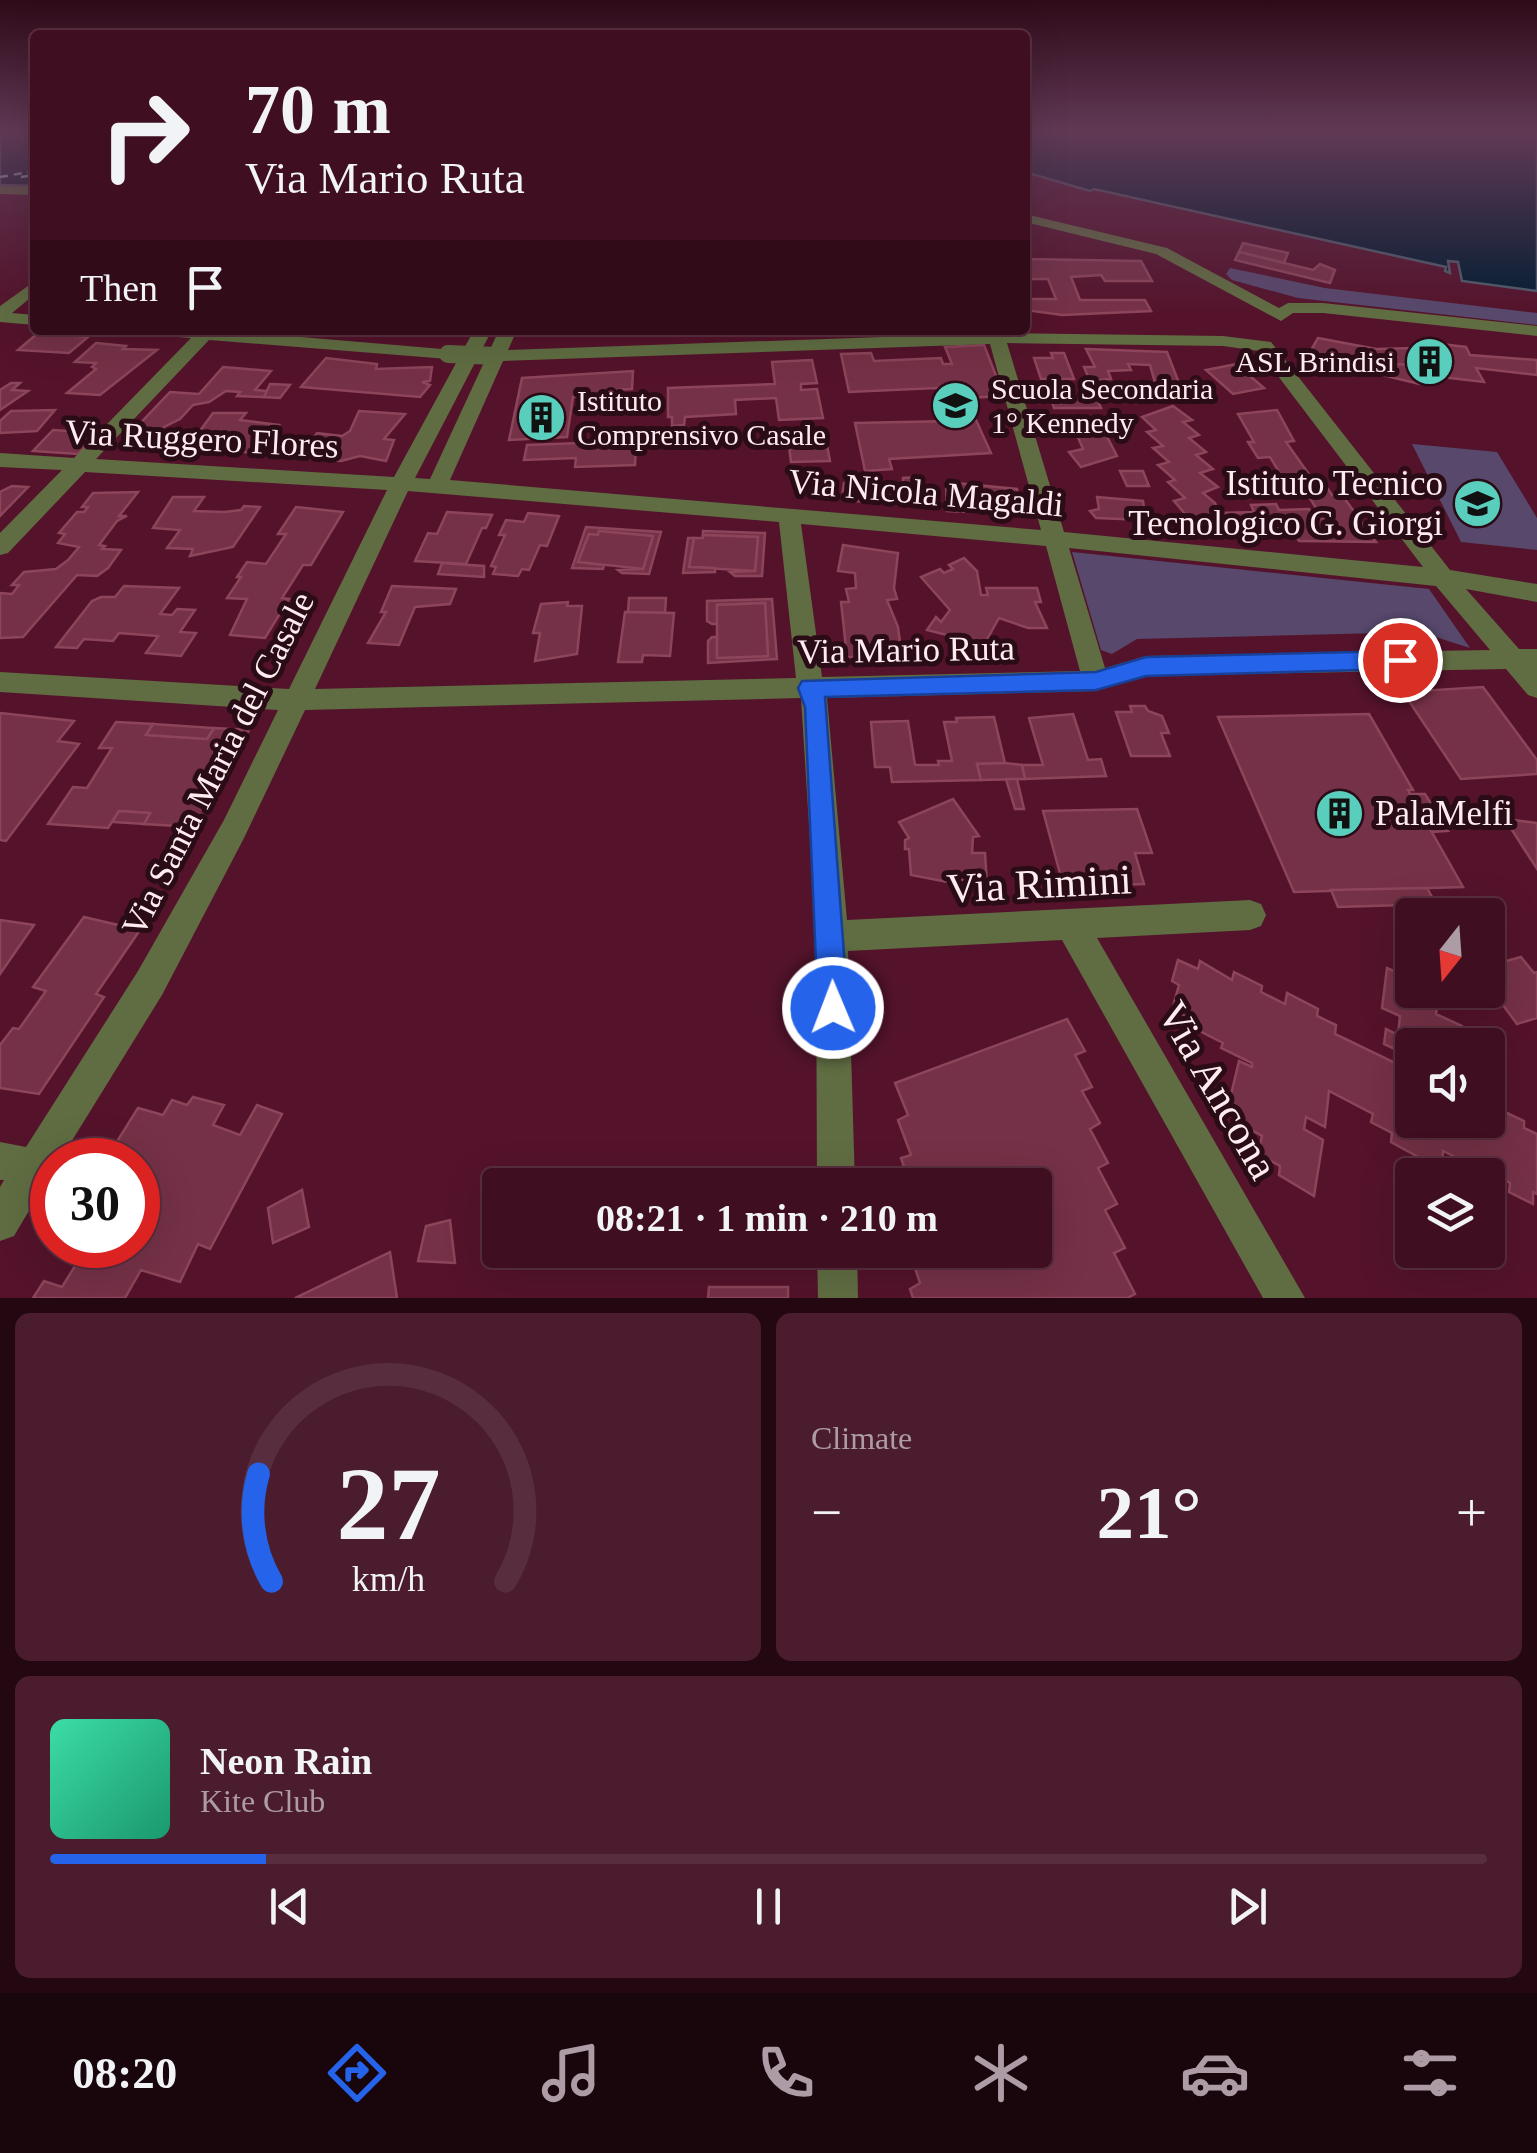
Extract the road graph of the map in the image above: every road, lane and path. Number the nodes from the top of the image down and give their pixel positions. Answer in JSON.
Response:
{"nodes":[{"id":1,"x":1030,"y":219,"type":"edge"},
{"id":2,"x":30,"y":290,"type":"edge"},
{"id":3,"x":0,"y":315,"type":"edge"},
{"id":4,"x":1280,"y":316,"type":"junction"},
{"id":5,"x":30,"y":319,"type":"edge"},
{"id":6,"x":1537,"y":330,"type":"edge"},
{"id":7,"x":204,"y":335,"type":"edge"},
{"id":8,"x":240,"y":335,"type":"edge"},
{"id":9,"x":480,"y":335,"type":"edge"},
{"id":10,"x":506,"y":335,"type":"edge"},
{"id":11,"x":911,"y":336,"type":"edge"},
{"id":12,"x":998,"y":338,"type":"junction"},
{"id":13,"x":1265,"y":346,"type":"junction"},
{"id":14,"x":496,"y":356,"type":"junction"},
{"id":15,"x":0,"y":460,"type":"edge"},
{"id":16,"x":80,"y":465,"type":"junction"},
{"id":17,"x":400,"y":484,"type":"junction"},
{"id":18,"x":437,"y":486,"type":"junction"},
{"id":19,"x":789,"y":516,"type":"junction"},
{"id":20,"x":1055,"y":539,"type":"junction"},
{"id":21,"x":0,"y":547,"type":"edge"},
{"id":22,"x":1444,"y":579,"type":"junction"},
{"id":23,"x":1537,"y":592,"type":"edge"},
{"id":24,"x":1526,"y":659,"type":"edge"},
{"id":25,"x":1096,"y":681,"type":"junction"},
{"id":26,"x":0,"y":682,"type":"edge"},
{"id":27,"x":810,"y":688,"type":"junction"},
{"id":28,"x":1537,"y":688,"type":"edge"},
{"id":29,"x":297,"y":700,"type":"junction"},
{"id":30,"x":1250,"y":915,"type":"dead end"},
{"id":31,"x":1072,"y":926,"type":"junction"},
{"id":32,"x":832,"y":936,"type":"junction"},
{"id":33,"x":17,"y":1164,"type":"edge"},
{"id":34,"x":836,"y":1168,"type":"edge"},
{"id":35,"x":0,"y":1222,"type":"edge"},
{"id":36,"x":838,"y":1268,"type":"edge"},
{"id":37,"x":838,"y":1298,"type":"edge"},
{"id":38,"x":1285,"y":1298,"type":"edge"}],
"edges":[{"from":1,"to":4,"type":"street"},
{"from":2,"to":3,"type":"street"},
{"from":3,"to":5,"type":"street"},
{"from":4,"to":6,"type":"street"},
{"from":4,"to":13,"type":"street"},
{"from":7,"to":16,"type":"street"},
{"from":8,"to":14,"type":"street","bridge":true},
{"from":9,"to":17,"type":"street","name":"Via Santa Maria del Casale"},
{"from":10,"to":14,"type":"street"},
{"from":11,"to":12,"type":"street"},
{"from":11,"to":14,"type":"street"},
{"from":12,"to":13,"type":"street"},
{"from":12,"to":20,"type":"street"},
{"from":13,"to":22,"type":"street"},
{"from":14,"to":18,"type":"street"},
{"from":15,"to":16,"type":"street","name":"Via Ruggero Flores"},
{"from":16,"to":17,"type":"street","name":"Via Ruggero Flores"},
{"from":16,"to":21,"type":"street"},
{"from":17,"to":18,"type":"street","name":"Via Nicola Magaldi"},
{"from":17,"to":29,"type":"street","name":"Via Santa Maria del Casale"},
{"from":18,"to":19,"type":"street","name":"Via Nicola Magaldi"},
{"from":19,"to":20,"type":"street","name":"Via Nicola Magaldi"},
{"from":19,"to":27,"type":"street"},
{"from":20,"to":22,"type":"street","name":"Via Nicola Magaldi"},
{"from":20,"to":25,"type":"street"},
{"from":22,"to":23,"type":"street","name":"Via Nicola Magaldi"},
{"from":22,"to":24,"type":"street"},
{"from":24,"to":25,"type":"street","name":"Via Mario Ruta"},
{"from":24,"to":28,"type":"street"},
{"from":25,"to":27,"type":"street","name":"Via Mario Ruta"},
{"from":26,"to":29,"type":"street","name":"Via Mario Ruta"},
{"from":27,"to":29,"type":"street","name":"Via Mario Ruta"},
{"from":27,"to":32,"type":"street"},
{"from":29,"to":33,"type":"street","name":"Via Santa Maria del Casale"},
{"from":30,"to":31,"type":"street","name":"Via Rimini"},
{"from":31,"to":32,"type":"street","name":"Via Rimini"},
{"from":31,"to":38,"type":"street","name":"Via Ancona"},
{"from":32,"to":34,"type":"street"},
{"from":33,"to":35,"type":"street","name":"Via Santa Maria del Casale"},
{"from":36,"to":37,"type":"street"}]}
